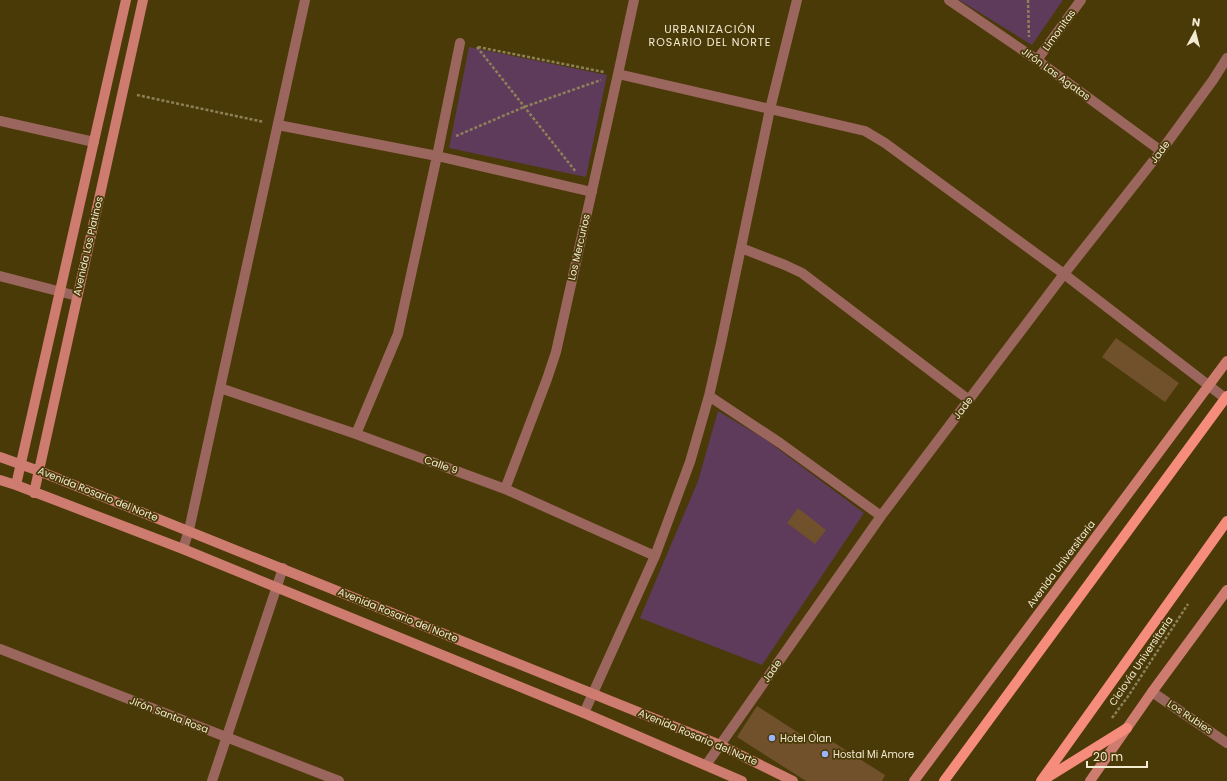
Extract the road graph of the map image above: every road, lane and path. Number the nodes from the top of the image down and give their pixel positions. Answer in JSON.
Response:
{"nodes":[{"id":1,"x":126,"y":0,"type":"edge"},
{"id":2,"x":143,"y":0,"type":"edge"},
{"id":3,"x":305,"y":0,"type":"edge"},
{"id":4,"x":634,"y":0,"type":"edge"},
{"id":5,"x":796,"y":0,"type":"edge"},
{"id":6,"x":949,"y":0,"type":"edge"},
{"id":7,"x":1028,"y":0,"type":"edge"},
{"id":8,"x":1081,"y":0,"type":"edge"},
{"id":9,"x":460,"y":43,"type":"joint"},
{"id":10,"x":477,"y":47,"type":"junction"},
{"id":11,"x":1227,"y":58,"type":"edge"},
{"id":12,"x":1037,"y":60,"type":"junction"},
{"id":13,"x":618,"y":74,"type":"junction"},
{"id":14,"x":122,"y":92,"type":"junction"},
{"id":15,"x":524,"y":107,"type":"junction"},
{"id":16,"x":770,"y":109,"type":"junction"},
{"id":17,"x":0,"y":121,"type":"edge"},
{"id":18,"x":278,"y":125,"type":"junction"},
{"id":19,"x":94,"y":142,"type":"junction"},
{"id":20,"x":440,"y":143,"type":"junction"},
{"id":21,"x":1161,"y":150,"type":"junction"},
{"id":22,"x":437,"y":156,"type":"junction"},
{"id":23,"x":592,"y":192,"type":"junction"},
{"id":24,"x":741,"y":248,"type":"junction"},
{"id":25,"x":1064,"y":274,"type":"junction"},
{"id":26,"x":0,"y":276,"type":"edge"},
{"id":27,"x":60,"y":292,"type":"junction"},
{"id":28,"x":77,"y":296,"type":"junction"},
{"id":29,"x":1227,"y":360,"type":"edge"},
{"id":30,"x":1209,"y":384,"type":"junction"},
{"id":31,"x":220,"y":388,"type":"junction"},
{"id":32,"x":709,"y":396,"type":"junction"},
{"id":33,"x":1226,"y":397,"type":"edge"},
{"id":34,"x":968,"y":400,"type":"junction"},
{"id":35,"x":356,"y":434,"type":"junction"},
{"id":36,"x":0,"y":457,"type":"edge"},
{"id":37,"x":21,"y":463,"type":"junction"},
{"id":38,"x":39,"y":470,"type":"junction"},
{"id":39,"x":0,"y":480,"type":"edge"},
{"id":40,"x":16,"y":485,"type":"junction"},
{"id":41,"x":505,"y":488,"type":"junction"},
{"id":42,"x":34,"y":493,"type":"junction"},
{"id":43,"x":881,"y":516,"type":"junction"},
{"id":44,"x":1227,"y":521,"type":"edge"},
{"id":45,"x":189,"y":530,"type":"junction"},
{"id":46,"x":183,"y":549,"type":"junction"},
{"id":47,"x":656,"y":556,"type":"junction"},
{"id":48,"x":282,"y":568,"type":"junction"},
{"id":49,"x":277,"y":588,"type":"junction"},
{"id":50,"x":1227,"y":590,"type":"edge"},
{"id":51,"x":1190,"y":602,"type":"dead end"},
{"id":52,"x":0,"y":649,"type":"edge"},
{"id":53,"x":1152,"y":692,"type":"junction"},
{"id":54,"x":592,"y":693,"type":"junction"},
{"id":55,"x":584,"y":713,"type":"junction"},
{"id":56,"x":1112,"y":718,"type":"dead end"},
{"id":57,"x":1127,"y":728,"type":"junction"},
{"id":58,"x":227,"y":738,"type":"junction"},
{"id":59,"x":1227,"y":742,"type":"edge"},
{"id":60,"x":720,"y":745,"type":"junction"},
{"id":61,"x":706,"y":765,"type":"junction"},
{"id":62,"x":212,"y":781,"type":"edge"},
{"id":63,"x":339,"y":781,"type":"edge"},
{"id":64,"x":742,"y":781,"type":"edge"},
{"id":65,"x":793,"y":781,"type":"edge"},
{"id":66,"x":914,"y":781,"type":"edge"},
{"id":67,"x":944,"y":781,"type":"edge"},
{"id":68,"x":1041,"y":781,"type":"edge"},
{"id":69,"x":1090,"y":781,"type":"edge"}],
"edges":[{"from":1,"to":19,"type":"street","name":"Avenida Los Platinos"},
{"from":2,"to":14,"type":"street","name":"Avenida Los Platinos"},
{"from":3,"to":18,"type":"street"},
{"from":4,"to":13,"type":"street","name":"Los Mercurios"},
{"from":5,"to":16,"type":"street"},
{"from":6,"to":12,"type":"street","name":"Jirón Las Agatas"},
{"from":7,"to":12,"type":"path"},
{"from":8,"to":12,"type":"street","name":"Limonitas"},
{"from":9,"to":10,"type":"path"},
{"from":9,"to":20,"type":"street"},
{"from":10,"to":13,"type":"path"},
{"from":10,"to":15,"type":"path"},
{"from":11,"to":21,"type":"street","name":"Jade"},
{"from":12,"to":21,"type":"street","name":"Jirón Las Agatas"},
{"from":13,"to":15,"type":"path"},
{"from":13,"to":16,"type":"street"},
{"from":13,"to":23,"type":"street","name":"Los Mercurios"},
{"from":14,"to":18,"type":"path"},
{"from":14,"to":28,"type":"street","name":"Avenida Los Platinos"},
{"from":15,"to":20,"type":"path"},
{"from":15,"to":23,"type":"path"},
{"from":16,"to":24,"type":"street"},
{"from":16,"to":25,"type":"street"},
{"from":17,"to":19,"type":"street"},
{"from":18,"to":22,"type":"street"},
{"from":18,"to":31,"type":"street"},
{"from":19,"to":27,"type":"street","name":"Avenida Los Platinos"},
{"from":20,"to":22,"type":"street"},
{"from":21,"to":25,"type":"street","name":"Jade"},
{"from":22,"to":23,"type":"street"},
{"from":22,"to":35,"type":"street"},
{"from":23,"to":41,"type":"street","name":"Los Mercurios"},
{"from":24,"to":32,"type":"street"},
{"from":24,"to":34,"type":"street"},
{"from":25,"to":30,"type":"street"},
{"from":25,"to":34,"type":"street","name":"Jade"},
{"from":26,"to":27,"type":"street"},
{"from":27,"to":28,"type":"street"},
{"from":27,"to":37,"type":"street","name":"Avenida Los Platinos"},
{"from":28,"to":38,"type":"street","name":"Avenida Los Platinos"},
{"from":29,"to":30,"type":"street","name":"Avenida Universitaria"},
{"from":30,"to":33,"type":"street"},
{"from":30,"to":66,"type":"street","name":"Avenida Universitaria"},
{"from":31,"to":35,"type":"street","name":"Calle 9"},
{"from":31,"to":45,"type":"street"},
{"from":32,"to":43,"type":"street"},
{"from":32,"to":47,"type":"street"},
{"from":33,"to":67,"type":"main road"},
{"from":34,"to":43,"type":"street","name":"Jade"},
{"from":35,"to":41,"type":"street","name":"Calle 9"},
{"from":36,"to":37,"type":"street","name":"Avenida Rosario del Norte"},
{"from":37,"to":38,"type":"street","name":"Avenida Rosario del Norte"},
{"from":37,"to":40,"type":"street","name":"Avenida Los Platinos"},
{"from":38,"to":42,"type":"street","name":"Avenida Los Platinos"},
{"from":38,"to":45,"type":"street","name":"Avenida Rosario del Norte"},
{"from":39,"to":40,"type":"street","name":"Avenida Rosario del Norte"},
{"from":40,"to":42,"type":"street","name":"Avenida Rosario del Norte"},
{"from":41,"to":47,"type":"street","name":"Calle 9"},
{"from":42,"to":46,"type":"street","name":"Avenida Rosario del Norte"},
{"from":43,"to":60,"type":"street","name":"Jade"},
{"from":44,"to":68,"type":"main road"},
{"from":45,"to":46,"type":"street"},
{"from":45,"to":48,"type":"street","name":"Avenida Rosario del Norte"},
{"from":46,"to":49,"type":"street","name":"Avenida Rosario del Norte"},
{"from":47,"to":54,"type":"street"},
{"from":48,"to":49,"type":"street"},
{"from":48,"to":54,"type":"street","name":"Avenida Rosario del Norte"},
{"from":49,"to":55,"type":"street","name":"Avenida Rosario del Norte"},
{"from":49,"to":58,"type":"street"},
{"from":50,"to":53,"type":"street"},
{"from":51,"to":56,"type":"path","name":"Ciclovía Universitaria"},
{"from":52,"to":58,"type":"street","name":"Jirón Santa Rosa"},
{"from":53,"to":57,"type":"street"},
{"from":53,"to":59,"type":"street","name":"Los Rubies"},
{"from":54,"to":55,"type":"street"},
{"from":54,"to":60,"type":"street","name":"Avenida Rosario del Norte"},
{"from":55,"to":61,"type":"street","name":"Avenida Rosario del Norte"},
{"from":57,"to":68,"type":"main road"},
{"from":57,"to":69,"type":"street"},
{"from":58,"to":62,"type":"street"},
{"from":58,"to":63,"type":"street","name":"Jirón Santa Rosa"},
{"from":60,"to":61,"type":"street","name":"Jade"},
{"from":60,"to":65,"type":"street","name":"Avenida Rosario del Norte"},
{"from":61,"to":64,"type":"street","name":"Avenida Rosario del Norte"}]}
